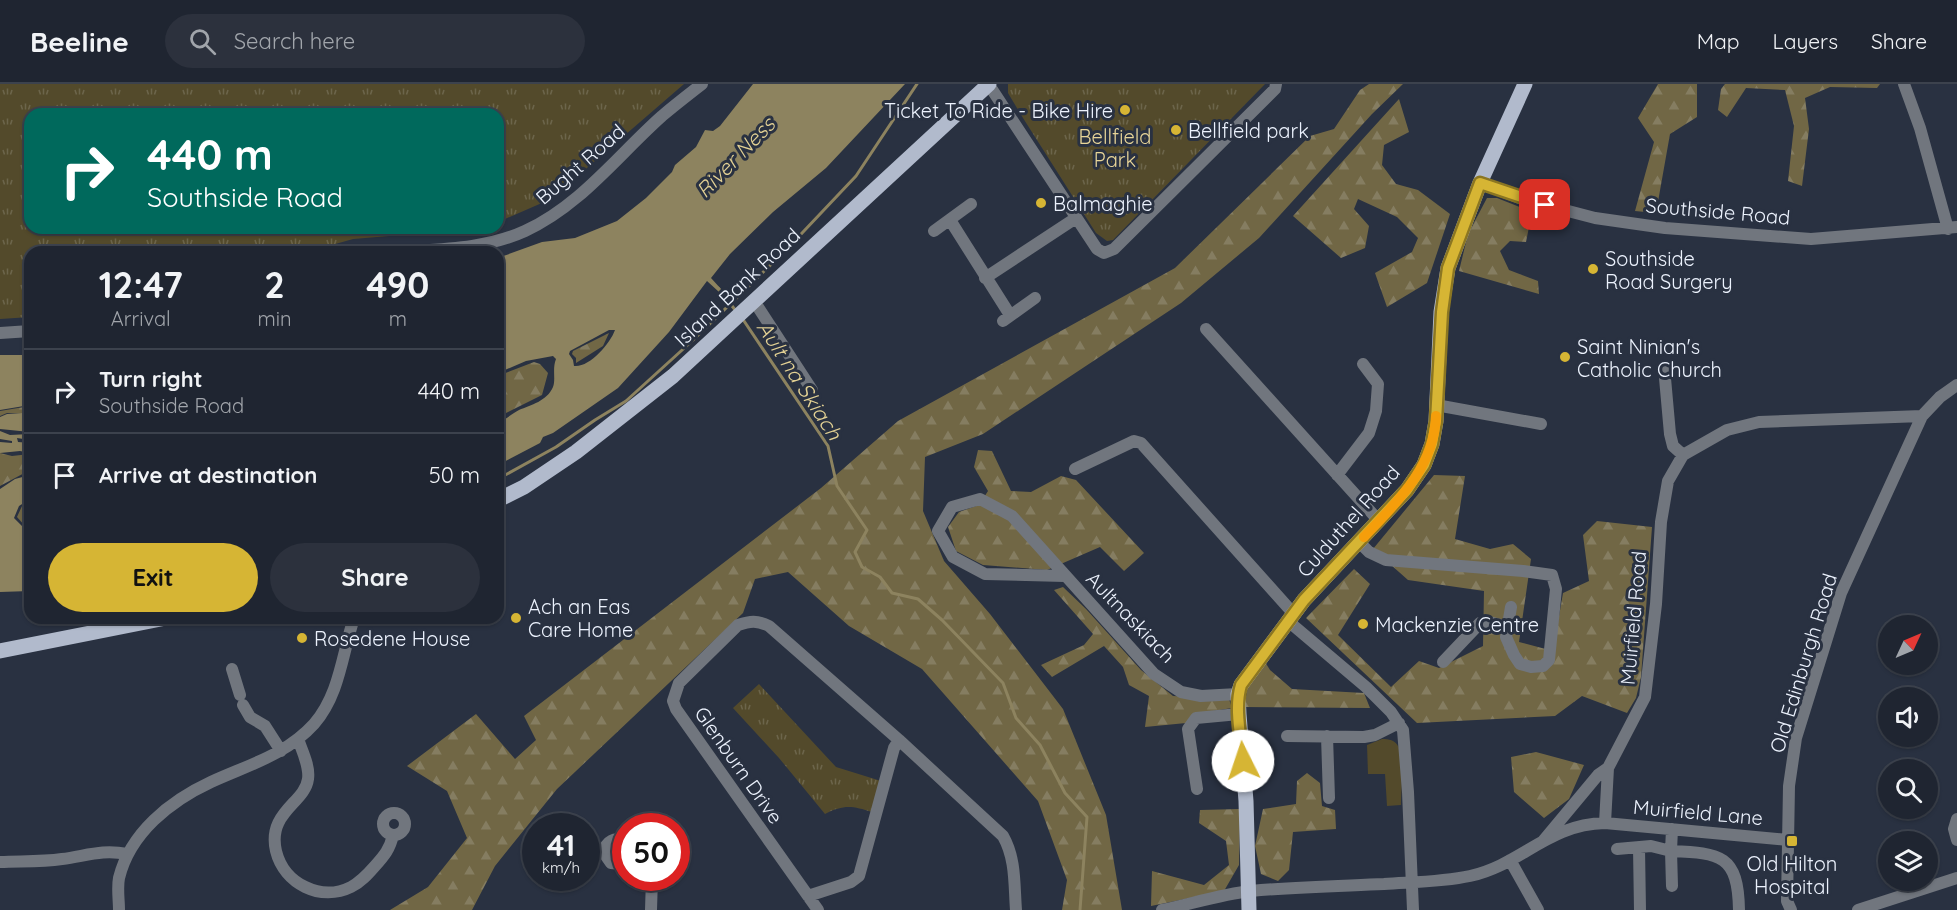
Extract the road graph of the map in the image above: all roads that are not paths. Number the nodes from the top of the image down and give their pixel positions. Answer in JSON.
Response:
{"nodes":[{"id":1,"x":702,"y":84,"type":"edge"},
{"id":2,"x":989,"y":84,"type":"edge"},
{"id":3,"x":1275,"y":84,"type":"edge"},
{"id":4,"x":1525,"y":84,"type":"edge"},
{"id":5,"x":1904,"y":84,"type":"edge"},
{"id":6,"x":1480,"y":183,"type":"junction"},
{"id":7,"x":971,"y":204,"type":"dead end"},
{"id":8,"x":1076,"y":218,"type":"junction"},
{"id":9,"x":950,"y":220,"type":"junction"},
{"id":10,"x":1952,"y":228,"type":"edge"},
{"id":11,"x":934,"y":231,"type":"dead end"},
{"id":12,"x":464,"y":246,"type":"edge"},
{"id":13,"x":985,"y":278,"type":"junction"},
{"id":14,"x":1035,"y":298,"type":"dead end"},
{"id":15,"x":745,"y":309,"type":"junction"},
{"id":16,"x":1206,"y":329,"type":"dead end"},
{"id":17,"x":24,"y":331,"type":"edge"},
{"id":18,"x":0,"y":333,"type":"edge"},
{"id":19,"x":1363,"y":364,"type":"dead end"},
{"id":20,"x":1664,"y":367,"type":"dead end"},
{"id":21,"x":1957,"y":385,"type":"edge"},
{"id":22,"x":812,"y":390,"type":"dead end"},
{"id":23,"x":1436,"y":405,"type":"junction"},
{"id":24,"x":1922,"y":416,"type":"junction"},
{"id":25,"x":1541,"y":424,"type":"dead end"},
{"id":26,"x":1683,"y":455,"type":"junction"},
{"id":27,"x":1075,"y":469,"type":"dead end"},
{"id":28,"x":1337,"y":475,"type":"junction"},
{"id":29,"x":504,"y":497,"type":"edge"},
{"id":30,"x":1379,"y":521,"type":"junction"},
{"id":31,"x":1359,"y":542,"type":"junction"},
{"id":32,"x":1065,"y":576,"type":"junction"},
{"id":33,"x":1510,"y":608,"type":"dead end"},
{"id":34,"x":1291,"y":617,"type":"junction"},
{"id":35,"x":136,"y":624,"type":"edge"},
{"id":36,"x":352,"y":624,"type":"edge"},
{"id":37,"x":1508,"y":627,"type":"junction"},
{"id":38,"x":0,"y":651,"type":"edge"},
{"id":39,"x":1443,"y":662,"type":"dead end"},
{"id":40,"x":232,"y":669,"type":"dead end"},
{"id":41,"x":1238,"y":694,"type":"junction"},
{"id":42,"x":1239,"y":714,"type":"junction"},
{"id":43,"x":1400,"y":723,"type":"junction"},
{"id":44,"x":1287,"y":736,"type":"dead end"},
{"id":45,"x":1327,"y":736,"type":"junction"},
{"id":46,"x":298,"y":739,"type":"junction"},
{"id":47,"x":898,"y":740,"type":"junction"},
{"id":48,"x":281,"y":751,"type":"junction"},
{"id":49,"x":1608,"y":768,"type":"junction"},
{"id":50,"x":1197,"y":789,"type":"dead end"},
{"id":51,"x":1329,"y":798,"type":"dead end"},
{"id":52,"x":1957,"y":819,"type":"edge"},
{"id":53,"x":1605,"y":823,"type":"junction"},
{"id":54,"x":1672,"y":829,"type":"junction"},
{"id":55,"x":393,"y":835,"type":"dead end"},
{"id":56,"x":612,"y":840,"type":"edge"},
{"id":57,"x":1788,"y":840,"type":"junction"},
{"id":58,"x":1957,"y":840,"type":"edge"},
{"id":59,"x":1543,"y":841,"type":"junction"},
{"id":60,"x":1639,"y":848,"type":"junction"},
{"id":61,"x":1617,"y":849,"type":"dead end"},
{"id":62,"x":1671,"y":851,"type":"junction"},
{"id":63,"x":127,"y":854,"type":"junction"},
{"id":64,"x":1510,"y":860,"type":"junction"},
{"id":65,"x":0,"y":862,"type":"edge"},
{"id":66,"x":612,"y":863,"type":"edge"},
{"id":67,"x":1957,"y":878,"type":"edge"},
{"id":68,"x":1411,"y":882,"type":"junction"},
{"id":69,"x":1672,"y":886,"type":"dead end"},
{"id":70,"x":652,"y":891,"type":"edge"},
{"id":71,"x":1248,"y":891,"type":"junction"},
{"id":72,"x":808,"y":896,"type":"junction"},
{"id":73,"x":119,"y":910,"type":"edge"},
{"id":74,"x":651,"y":910,"type":"edge"},
{"id":75,"x":818,"y":910,"type":"edge"},
{"id":76,"x":1016,"y":910,"type":"edge"},
{"id":77,"x":1162,"y":910,"type":"edge"},
{"id":78,"x":1249,"y":910,"type":"edge"},
{"id":79,"x":1413,"y":910,"type":"edge"},
{"id":80,"x":1538,"y":910,"type":"edge"},
{"id":81,"x":1640,"y":910,"type":"edge"},
{"id":82,"x":1740,"y":910,"type":"edge"},
{"id":83,"x":1791,"y":910,"type":"edge"},
{"id":84,"x":1858,"y":910,"type":"edge"}],
"edges":[{"from":1,"to":12,"type":"street","name":"Bught Road"},
{"from":2,"to":8,"type":"street"},
{"from":2,"to":15,"type":"main road","name":"Island Bank Road"},
{"from":3,"to":8,"type":"street"},
{"from":4,"to":6,"type":"main road","name":"Culduthel Road"},
{"from":5,"to":10,"type":"street"},
{"from":6,"to":10,"type":"street","name":"Southside Road"},
{"from":6,"to":23,"type":"main road","name":"Culduthel Road"},
{"from":7,"to":9,"type":"street"},
{"from":8,"to":13,"type":"street"},
{"from":9,"to":11,"type":"street"},
{"from":9,"to":13,"type":"street"},
{"from":13,"to":14,"type":"street"},
{"from":15,"to":22,"type":"street"},
{"from":15,"to":29,"type":"main road","name":"Island Bank Road"},
{"from":16,"to":28,"type":"street"},
{"from":17,"to":18,"type":"street"},
{"from":19,"to":28,"type":"street"},
{"from":20,"to":26,"type":"street"},
{"from":21,"to":24,"type":"street","name":"Old Edinburgh Road"},
{"from":23,"to":25,"type":"street"},
{"from":23,"to":30,"type":"main road","name":"Culduthel Road"},
{"from":24,"to":26,"type":"street"},
{"from":24,"to":57,"type":"street","name":"Old Edinburgh Road"},
{"from":26,"to":49,"type":"street","name":"Muirfield Road"},
{"from":27,"to":34,"type":"street"},
{"from":28,"to":30,"type":"street"},
{"from":30,"to":31,"type":"main road","name":"Culduthel Road"},
{"from":31,"to":34,"type":"main road","name":"Culduthel Road"},
{"from":31,"to":37,"type":"street"},
{"from":32,"to":32,"type":"street","name":"Aultnaskiach"},
{"from":32,"to":41,"type":"street","name":"Aultnaskiach"},
{"from":33,"to":37,"type":"street"},
{"from":34,"to":41,"type":"main road","name":"Culduthel Road"},
{"from":34,"to":43,"type":"street"},
{"from":35,"to":38,"type":"main road"},
{"from":36,"to":46,"type":"street"},
{"from":37,"to":39,"type":"street"},
{"from":40,"to":48,"type":"street"},
{"from":41,"to":42,"type":"main road"},
{"from":42,"to":50,"type":"street"},
{"from":42,"to":71,"type":"main road"},
{"from":43,"to":45,"type":"street"},
{"from":43,"to":68,"type":"street"},
{"from":44,"to":45,"type":"street"},
{"from":45,"to":51,"type":"street"},
{"from":46,"to":48,"type":"street"},
{"from":46,"to":55,"type":"street"},
{"from":47,"to":72,"type":"street"},
{"from":47,"to":72,"type":"street","name":"Glenburn Drive"},
{"from":47,"to":76,"type":"street","name":"Glenburn Drive"},
{"from":48,"to":63,"type":"street"},
{"from":49,"to":53,"type":"street","name":"Muirfield Lane"},
{"from":49,"to":59,"type":"street","name":"Muirfield Road"},
{"from":52,"to":58,"type":"street"},
{"from":53,"to":54,"type":"street","name":"Muirfield Lane"},
{"from":53,"to":59,"type":"street","name":"Muirfield Lane"},
{"from":54,"to":57,"type":"street","name":"Muirfield Lane"},
{"from":54,"to":62,"type":"street"},
{"from":56,"to":66,"type":"street"},
{"from":57,"to":83,"type":"street","name":"Old Edinburgh Road"},
{"from":59,"to":64,"type":"street","name":"Muirfield Road"},
{"from":60,"to":61,"type":"street"},
{"from":60,"to":62,"type":"street"},
{"from":60,"to":81,"type":"street"},
{"from":62,"to":69,"type":"street"},
{"from":62,"to":82,"type":"street"},
{"from":63,"to":65,"type":"street"},
{"from":63,"to":73,"type":"street"},
{"from":64,"to":68,"type":"street","name":"Muirfield Road"},
{"from":64,"to":80,"type":"street"},
{"from":67,"to":84,"type":"street"},
{"from":68,"to":71,"type":"street","name":"Muirfield Road"},
{"from":68,"to":79,"type":"street"},
{"from":70,"to":74,"type":"street"},
{"from":71,"to":77,"type":"street","name":"Muirfield Road"},
{"from":71,"to":78,"type":"main road"},
{"from":72,"to":75,"type":"street","name":"Glenburn Drive"}]}
